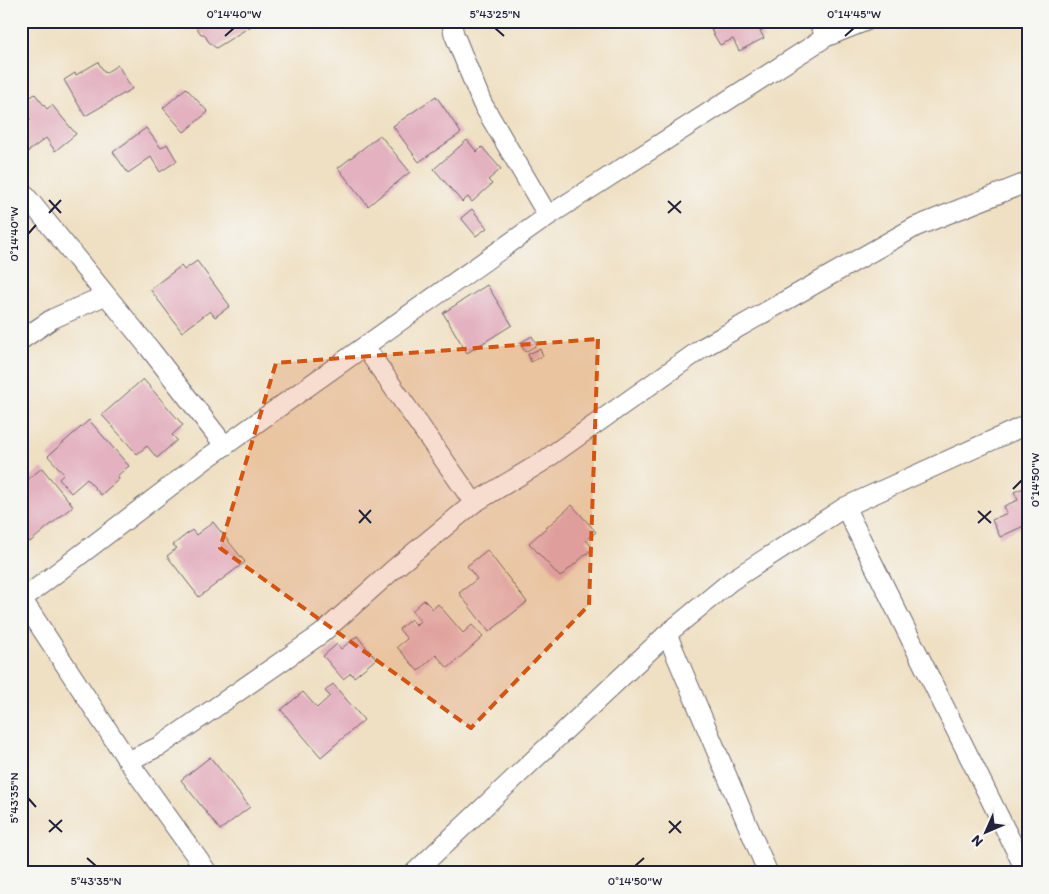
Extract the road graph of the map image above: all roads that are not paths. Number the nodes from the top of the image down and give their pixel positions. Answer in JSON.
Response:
{"nodes":[{"id":1,"x":451,"y":21,"type":"edge"},
{"id":2,"x":866,"y":21,"type":"edge"},
{"id":3,"x":822,"y":29,"type":"edge"},
{"id":4,"x":1028,"y":182,"type":"edge"},
{"id":5,"x":21,"y":190,"type":"edge"},
{"id":6,"x":548,"y":216,"type":"junction"},
{"id":7,"x":106,"y":295,"type":"junction"},
{"id":8,"x":21,"y":340,"type":"edge"},
{"id":9,"x":365,"y":347,"type":"junction"},
{"id":10,"x":1028,"y":424,"type":"edge"},
{"id":11,"x":225,"y":446,"type":"junction"},
{"id":12,"x":474,"y":503,"type":"junction"},
{"id":13,"x":845,"y":507,"type":"junction"},
{"id":14,"x":21,"y":599,"type":"edge"},
{"id":15,"x":667,"y":634,"type":"junction"},
{"id":16,"x":128,"y":761,"type":"junction"},
{"id":17,"x":761,"y":869,"type":"edge"},
{"id":18,"x":208,"y":873,"type":"edge"},
{"id":19,"x":414,"y":873,"type":"edge"},
{"id":20,"x":1027,"y":873,"type":"edge"}],
"edges":[{"from":1,"to":6,"type":"street"},
{"from":2,"to":3,"type":"street"},
{"from":3,"to":6,"type":"street"},
{"from":4,"to":12,"type":"street"},
{"from":5,"to":7,"type":"street"},
{"from":6,"to":9,"type":"street"},
{"from":7,"to":8,"type":"street"},
{"from":7,"to":11,"type":"street"},
{"from":9,"to":11,"type":"street"},
{"from":9,"to":12,"type":"street"},
{"from":10,"to":13,"type":"street"},
{"from":11,"to":14,"type":"street"},
{"from":12,"to":16,"type":"street"},
{"from":13,"to":15,"type":"street"},
{"from":13,"to":20,"type":"street"},
{"from":14,"to":16,"type":"street"},
{"from":15,"to":17,"type":"street"},
{"from":15,"to":19,"type":"street"},
{"from":16,"to":18,"type":"street"}]}
